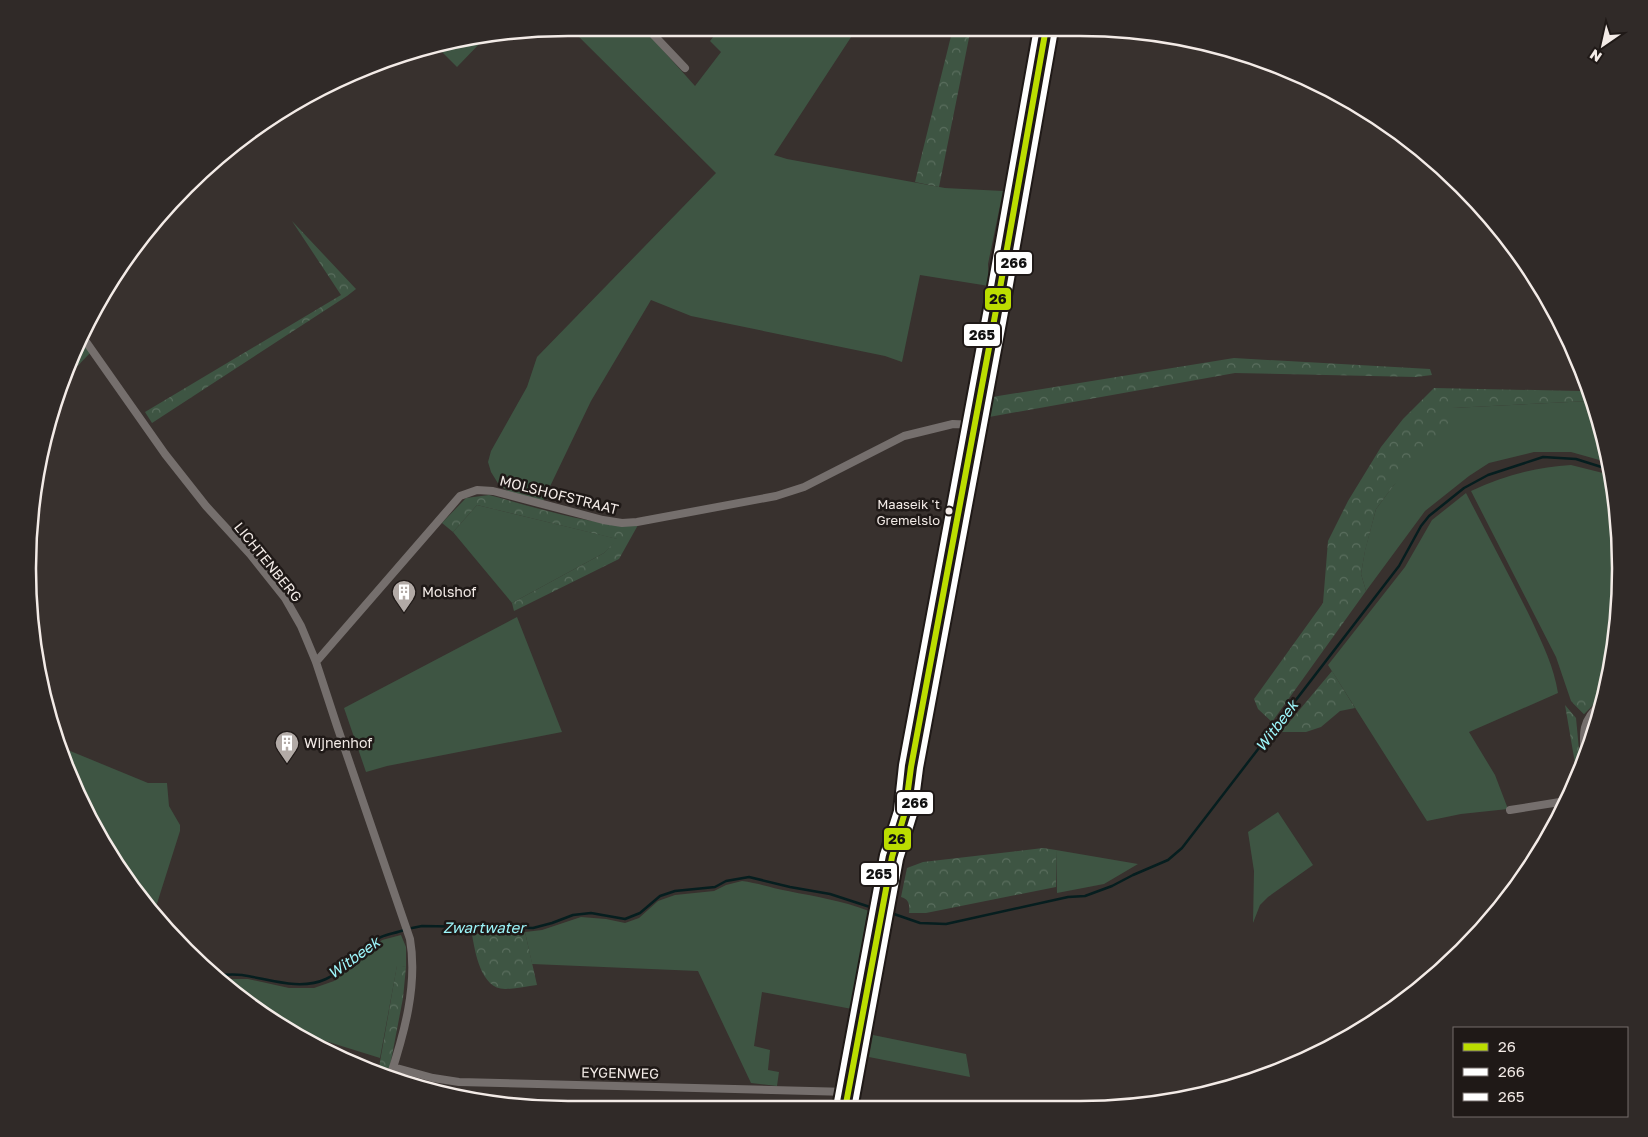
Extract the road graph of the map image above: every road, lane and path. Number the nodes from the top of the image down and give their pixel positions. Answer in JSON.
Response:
{"nodes":[{"id":1,"x":654,"y":36,"type":"edge"},
{"id":2,"x":1045,"y":36,"type":"edge"},
{"id":3,"x":684,"y":68,"type":"dead end"},
{"id":4,"x":87,"y":343,"type":"edge"},
{"id":5,"x":975,"y":425,"type":"junction"},
{"id":6,"x":316,"y":662,"type":"junction"},
{"id":7,"x":1591,"y":716,"type":"edge"},
{"id":8,"x":1584,"y":741,"type":"edge"},
{"id":9,"x":1558,"y":801,"type":"edge"},
{"id":10,"x":1510,"y":810,"type":"dead end"},
{"id":11,"x":393,"y":1067,"type":"junction"},
{"id":12,"x":392,"y":1071,"type":"edge"},
{"id":13,"x":849,"y":1092,"type":"junction"},
{"id":14,"x":848,"y":1101,"type":"edge"}],
"edges":[{"from":1,"to":3,"type":"street"},
{"from":2,"to":5,"type":"main road"},
{"from":4,"to":6,"type":"street","name":"LICHTENBERG"},
{"from":5,"to":6,"type":"street","name":"MOLSHOFSTRAAT"},
{"from":5,"to":13,"type":"main road"},
{"from":6,"to":11,"type":"street","name":"LICHTENBERG"},
{"from":7,"to":8,"type":"street"},
{"from":9,"to":10,"type":"street"},
{"from":11,"to":12,"type":"street","name":"LICHTENBERG"},
{"from":11,"to":13,"type":"street","name":"EYGENWEG"},
{"from":13,"to":14,"type":"main road"}]}
